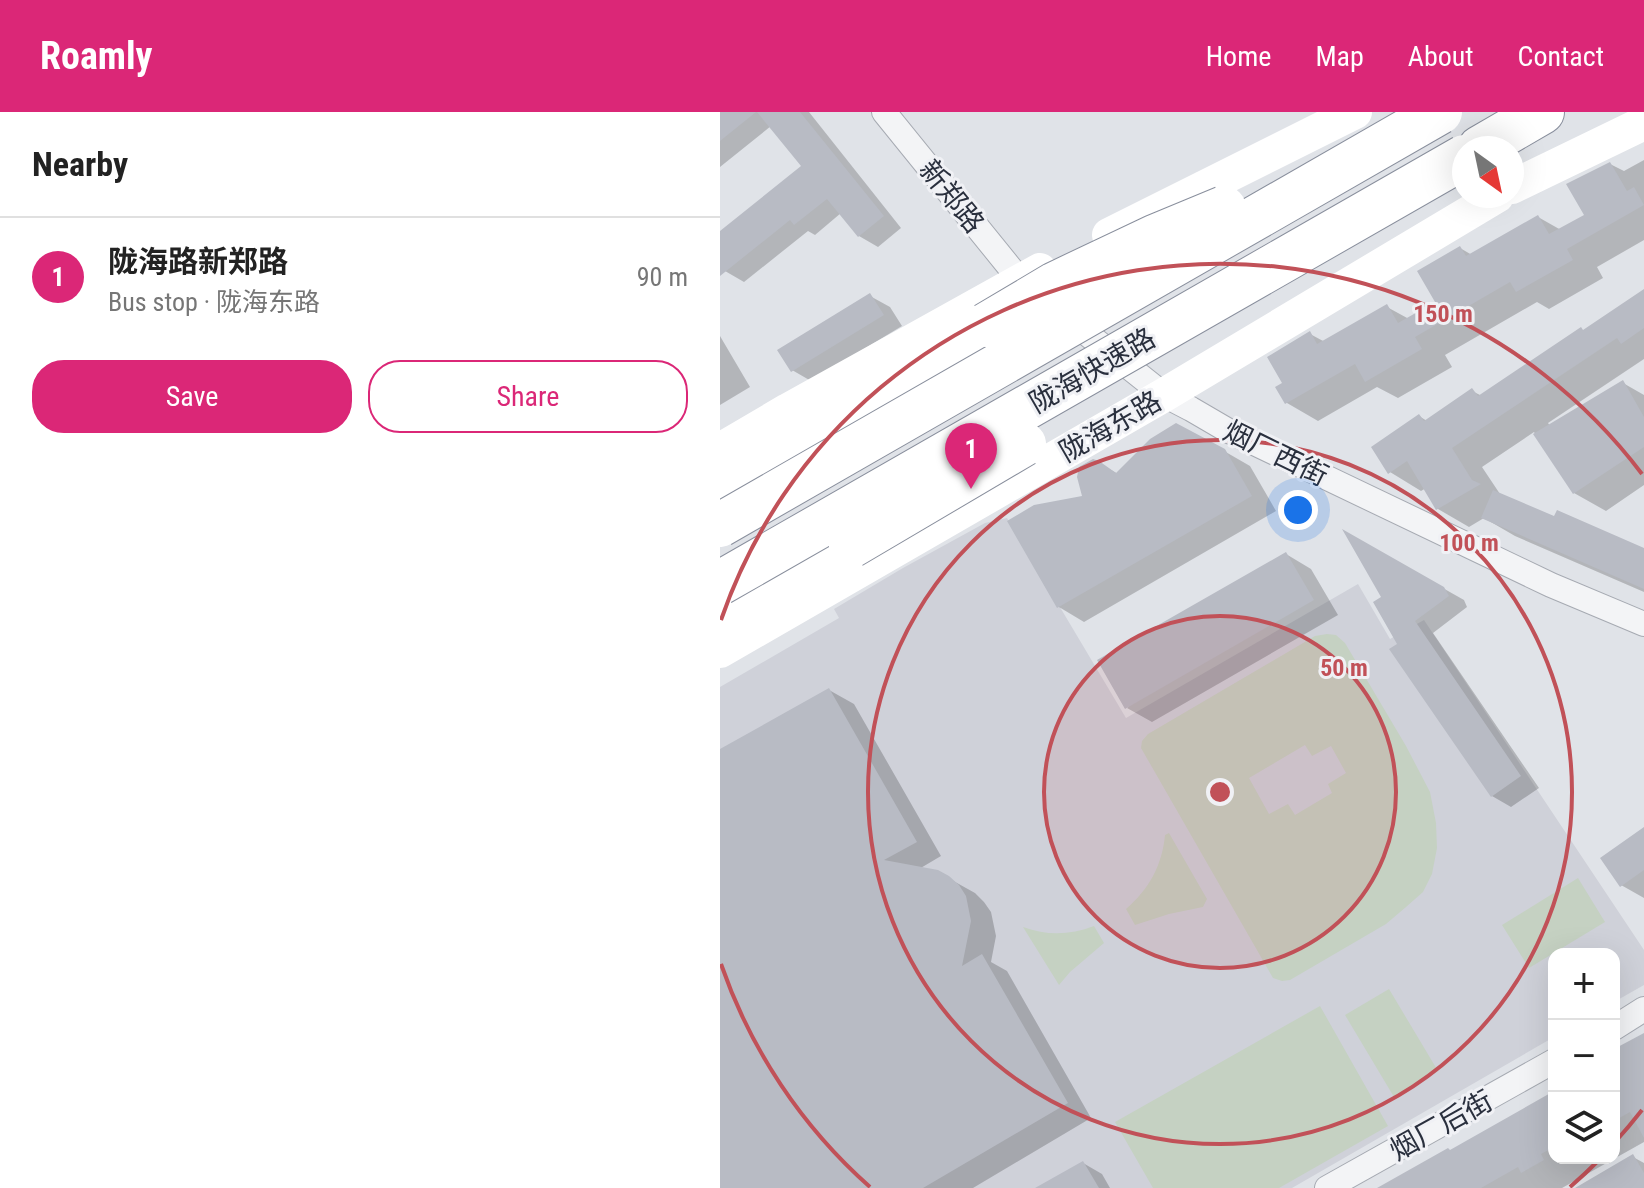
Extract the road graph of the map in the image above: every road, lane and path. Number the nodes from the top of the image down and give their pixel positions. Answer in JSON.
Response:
{"nodes":[{"id":1,"x":884,"y":112,"type":"edge"},
{"id":2,"x":1355,"y":112,"type":"edge"},
{"id":3,"x":1542,"y":112,"type":"edge"},
{"id":4,"x":1424,"y":121,"type":"edge"},
{"id":5,"x":1644,"y":123,"type":"edge"},
{"id":6,"x":1501,"y":136,"type":"edge"},
{"id":7,"x":1448,"y":166,"type":"edge"},
{"id":8,"x":1524,"y":181,"type":"edge"},
{"id":9,"x":1477,"y":208,"type":"edge"},
{"id":10,"x":1020,"y":280,"type":"junction"},
{"id":11,"x":1164,"y":395,"type":"junction"},
{"id":12,"x":720,"y":450,"type":"edge"},
{"id":13,"x":720,"y":479,"type":"edge"},
{"id":14,"x":720,"y":525,"type":"edge"},
{"id":15,"x":720,"y":583,"type":"edge"},
{"id":16,"x":1644,"y":624,"type":"edge"},
{"id":17,"x":720,"y":626,"type":"edge"},
{"id":18,"x":720,"y":651,"type":"edge"},
{"id":19,"x":1644,"y":1009,"type":"edge"},
{"id":20,"x":1620,"y":1024,"type":"edge"},
{"id":21,"x":1548,"y":1064,"type":"edge"},
{"id":22,"x":1327,"y":1188,"type":"edge"}],
"edges":[{"from":1,"to":10,"type":"street","name":"新郑路"},
{"from":2,"to":10,"type":"street"},
{"from":3,"to":6,"type":"highway"},
{"from":4,"to":13,"type":"highway","bridge":true},
{"from":4,"to":14,"type":"highway","name":"陇海快速路","bridge":true},
{"from":5,"to":8,"type":"street"},
{"from":7,"to":15,"type":"highway","name":"陇海快速路","bridge":true},
{"from":7,"to":17,"type":"highway","bridge":true},
{"from":9,"to":11,"type":"street","name":"陇海东路"},
{"from":10,"to":11,"type":"street","name":"烟厂西街"},
{"from":10,"to":12,"type":"street"},
{"from":11,"to":16,"type":"street","name":"烟厂西街"},
{"from":11,"to":18,"type":"street","name":"陇海东路"},
{"from":19,"to":20,"type":"street"},
{"from":21,"to":22,"type":"street","name":"烟厂后街"}]}
